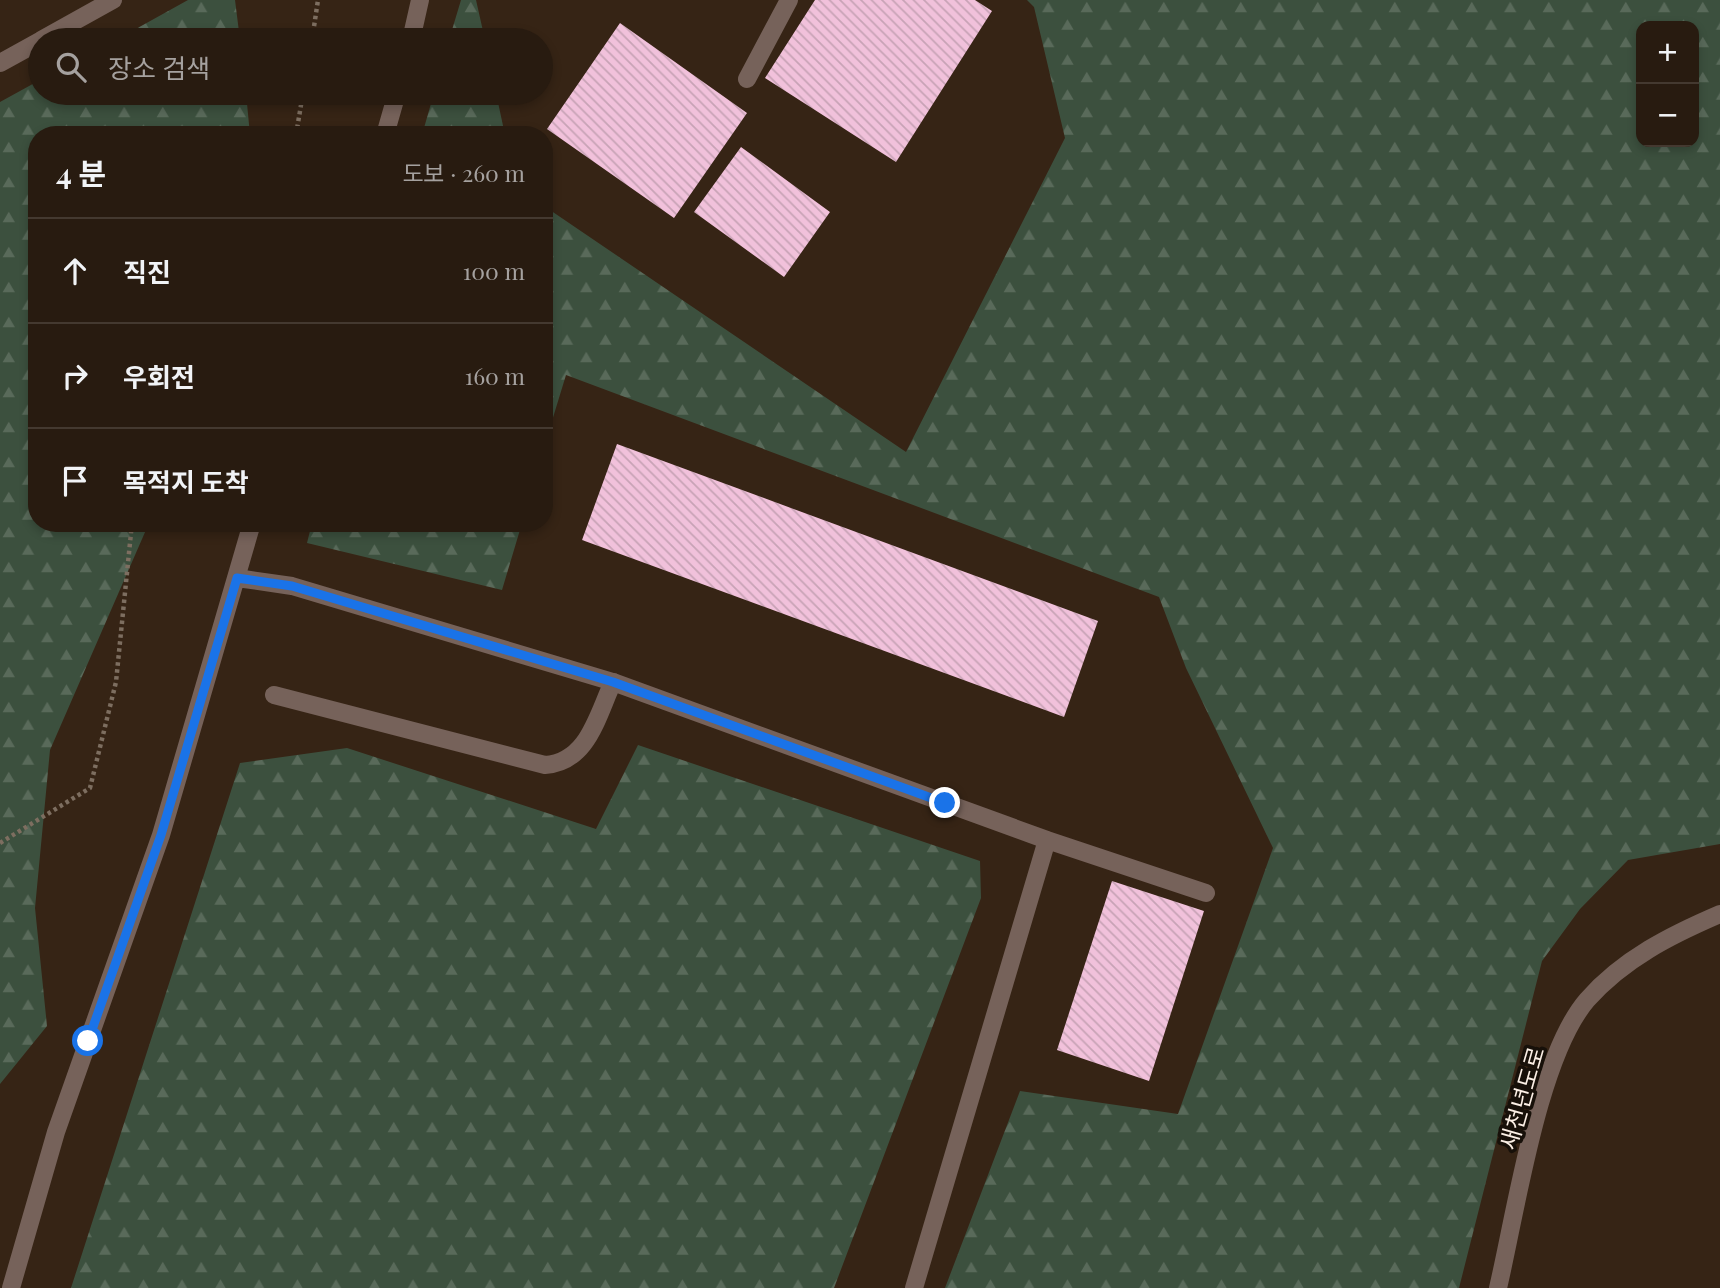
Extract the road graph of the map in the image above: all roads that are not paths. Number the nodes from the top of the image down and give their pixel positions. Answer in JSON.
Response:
{"nodes":[{"id":1,"x":113,"y":0,"type":"edge"},
{"id":2,"x":420,"y":0,"type":"edge"},
{"id":3,"x":789,"y":0,"type":"edge"},
{"id":4,"x":64,"y":28,"type":"edge"},
{"id":5,"x":414,"y":28,"type":"edge"},
{"id":6,"x":28,"y":48,"type":"edge"},
{"id":7,"x":0,"y":63,"type":"edge"},
{"id":8,"x":747,"y":79,"type":"dead end"},
{"id":9,"x":394,"y":105,"type":"edge"},
{"id":10,"x":388,"y":126,"type":"edge"},
{"id":11,"x":250,"y":532,"type":"edge"},
{"id":12,"x":237,"y":578,"type":"junction"},
{"id":13,"x":613,"y":682,"type":"junction"},
{"id":14,"x":274,"y":695,"type":"dead end"},
{"id":15,"x":1046,"y":840,"type":"junction"},
{"id":16,"x":1206,"y":893,"type":"dead end"},
{"id":17,"x":1720,"y":914,"type":"edge"},
{"id":18,"x":11,"y":1288,"type":"edge"},
{"id":19,"x":914,"y":1288,"type":"edge"},
{"id":20,"x":1498,"y":1288,"type":"edge"}],
"edges":[{"from":1,"to":4,"type":"street"},
{"from":2,"to":5,"type":"street"},
{"from":3,"to":8,"type":"street"},
{"from":6,"to":7,"type":"street"},
{"from":9,"to":10,"type":"street"},
{"from":11,"to":12,"type":"street"},
{"from":12,"to":13,"type":"street"},
{"from":12,"to":18,"type":"street"},
{"from":13,"to":14,"type":"street"},
{"from":13,"to":15,"type":"street"},
{"from":15,"to":16,"type":"street"},
{"from":15,"to":19,"type":"street"},
{"from":17,"to":20,"type":"street","name":"새천년도로"}]}
